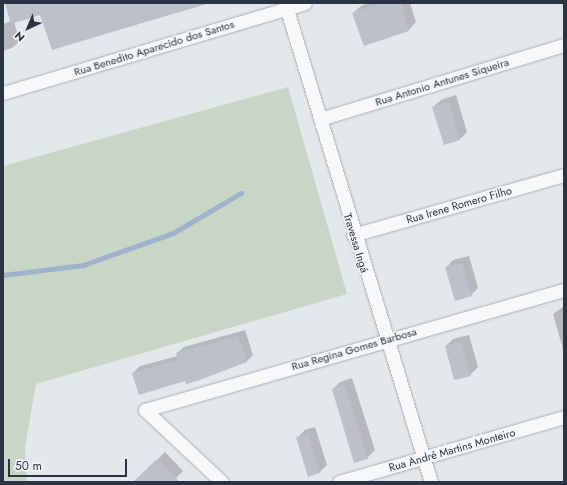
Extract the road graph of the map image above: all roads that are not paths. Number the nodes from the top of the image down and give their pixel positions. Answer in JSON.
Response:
{"nodes":[{"id":1,"x":305,"y":3,"type":"edge"},
{"id":2,"x":285,"y":6,"type":"edge"},
{"id":3,"x":564,"y":45,"type":"edge"},
{"id":4,"x":3,"y":93,"type":"edge"},
{"id":5,"x":320,"y":119,"type":"junction"},
{"id":6,"x":564,"y":175,"type":"edge"},
{"id":7,"x":353,"y":235,"type":"junction"},
{"id":8,"x":564,"y":290,"type":"edge"},
{"id":9,"x":387,"y":340,"type":"junction"},
{"id":10,"x":564,"y":417,"type":"edge"},
{"id":11,"x":424,"y":458,"type":"junction"},
{"id":12,"x":222,"y":482,"type":"edge"},
{"id":13,"x":339,"y":482,"type":"edge"},
{"id":14,"x":431,"y":482,"type":"edge"}],
"edges":[{"from":1,"to":2,"type":"street","name":"Rua Benedito Aparecido dos Santos"},
{"from":2,"to":4,"type":"street","name":"Rua Benedito Aparecido dos Santos"},
{"from":2,"to":5,"type":"street","name":"Travessa Ingá"},
{"from":3,"to":5,"type":"street","name":"Rua Antonio Antunes Siqueira"},
{"from":5,"to":7,"type":"street","name":"Travessa Ingá"},
{"from":6,"to":7,"type":"street","name":"Rua Irene Romero Filho"},
{"from":7,"to":9,"type":"street","name":"Travessa Ingá"},
{"from":8,"to":9,"type":"street","name":"Rua Regina Gomes Barbosa"},
{"from":9,"to":11,"type":"street","name":"Travessa Ingá"},
{"from":9,"to":12,"type":"street","name":"Rua Regina Gomes Barbosa"},
{"from":10,"to":11,"type":"street","name":"Rua André Martins Monteiro"},
{"from":11,"to":13,"type":"street","name":"Rua André Martins Monteiro"},
{"from":11,"to":14,"type":"street","name":"Travessa Ingá"}]}
